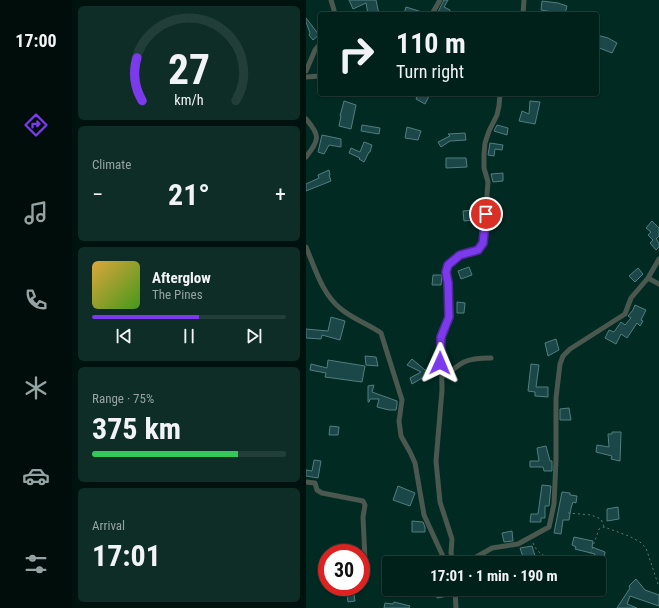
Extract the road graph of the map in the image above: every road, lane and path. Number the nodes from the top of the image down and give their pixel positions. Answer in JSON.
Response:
{"nodes":[{"id":1,"x":331,"y":0,"type":"edge"},
{"id":2,"x":440,"y":0,"type":"edge"},
{"id":3,"x":524,"y":0,"type":"edge"},
{"id":4,"x":334,"y":12,"type":"edge"},
{"id":5,"x":433,"y":12,"type":"edge"},
{"id":6,"x":523,"y":12,"type":"edge"},
{"id":7,"x":318,"y":46,"type":"edge"},
{"id":8,"x":306,"y":71,"type":"edge"},
{"id":9,"x":318,"y":76,"type":"edge"},
{"id":10,"x":306,"y":77,"type":"edge"},
{"id":11,"x":500,"y":96,"type":"edge"},
{"id":12,"x":306,"y":119,"type":"edge"},
{"id":13,"x":306,"y":157,"type":"edge"},
{"id":14,"x":306,"y":247,"type":"edge"},
{"id":15,"x":659,"y":259,"type":"edge"},
{"id":16,"x":648,"y":278,"type":"junction"},
{"id":17,"x":659,"y":284,"type":"edge"},
{"id":18,"x":491,"y":358,"type":"dead end"},
{"id":19,"x":442,"y":376,"type":"junction"},
{"id":20,"x":306,"y":482,"type":"edge"},
{"id":21,"x":568,"y":513,"type":"dead end"},
{"id":22,"x":604,"y":528,"type":"junction"},
{"id":23,"x":531,"y":537,"type":"junction"},
{"id":24,"x":364,"y":544,"type":"edge"},
{"id":25,"x":443,"y":556,"type":"edge"},
{"id":26,"x":452,"y":556,"type":"edge"},
{"id":27,"x":478,"y":556,"type":"edge"},
{"id":28,"x":544,"y":556,"type":"edge"},
{"id":29,"x":590,"y":556,"type":"edge"},
{"id":30,"x":658,"y":584,"type":"dead end"},
{"id":31,"x":455,"y":596,"type":"edge"},
{"id":32,"x":456,"y":608,"type":"edge"}],
"edges":[{"from":1,"to":4,"type":"street"},
{"from":2,"to":5,"type":"street"},
{"from":3,"to":6,"type":"street"},
{"from":7,"to":8,"type":"street"},
{"from":9,"to":10,"type":"street"},
{"from":11,"to":19,"type":"street"},
{"from":12,"to":13,"type":"street"},
{"from":14,"to":25,"type":"street"},
{"from":15,"to":16,"type":"street"},
{"from":16,"to":17,"type":"street"},
{"from":16,"to":23,"type":"street"},
{"from":18,"to":19,"type":"street"},
{"from":19,"to":26,"type":"street"},
{"from":20,"to":24,"type":"street"},
{"from":21,"to":22,"type":"path"},
{"from":22,"to":29,"type":"path"},
{"from":22,"to":30,"type":"path"},
{"from":23,"to":27,"type":"street"},
{"from":23,"to":28,"type":"path"},
{"from":31,"to":32,"type":"street"}]}
